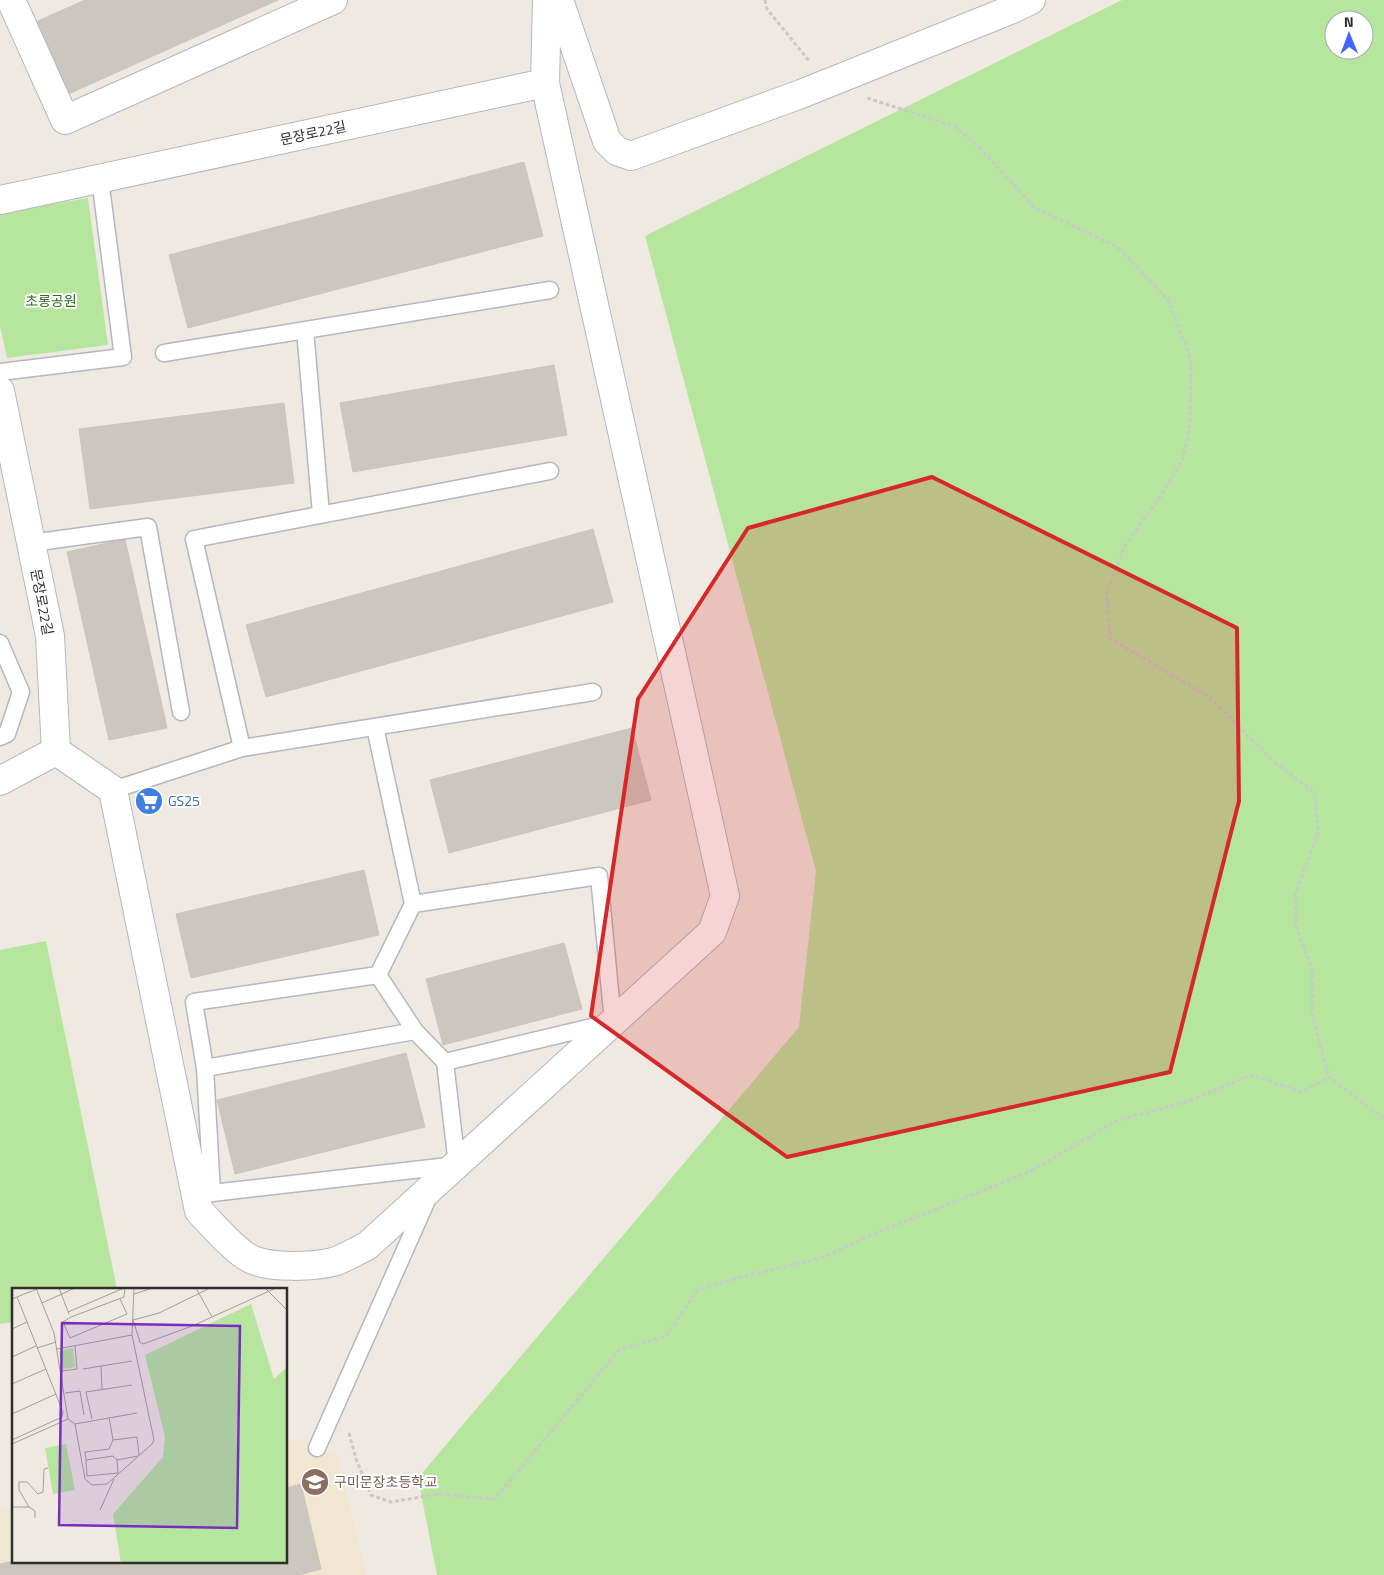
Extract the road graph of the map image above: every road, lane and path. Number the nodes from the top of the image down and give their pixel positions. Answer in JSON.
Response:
{"nodes":[{"id":1,"x":11,"y":0,"type":"edge"},
{"id":2,"x":333,"y":0,"type":"edge"},
{"id":3,"x":547,"y":0,"type":"edge"},
{"id":4,"x":558,"y":0,"type":"edge"},
{"id":5,"x":765,"y":0,"type":"edge"},
{"id":6,"x":1031,"y":0,"type":"edge"},
{"id":7,"x":835,"y":80,"type":"junction"},
{"id":8,"x":545,"y":83,"type":"junction"},
{"id":9,"x":100,"y":179,"type":"junction"},
{"id":10,"x":0,"y":200,"type":"edge"},
{"id":11,"x":550,"y":290,"type":"dead end"},
{"id":12,"x":305,"y":330,"type":"junction"},
{"id":13,"x":164,"y":353,"type":"dead end"},
{"id":14,"x":0,"y":372,"type":"edge"},
{"id":15,"x":0,"y":392,"type":"edge"},
{"id":16,"x":550,"y":471,"type":"dead end"},
{"id":17,"x":322,"y":514,"type":"junction"},
{"id":18,"x":31,"y":543,"type":"junction"},
{"id":19,"x":0,"y":643,"type":"edge"},
{"id":20,"x":593,"y":692,"type":"dead end"},
{"id":21,"x":180,"y":712,"type":"dead end"},
{"id":22,"x":375,"y":727,"type":"junction"},
{"id":23,"x":0,"y":737,"type":"edge"},
{"id":24,"x":242,"y":748,"type":"junction"},
{"id":25,"x":56,"y":751,"type":"junction"},
{"id":26,"x":0,"y":781,"type":"edge"},
{"id":27,"x":113,"y":790,"type":"junction"},
{"id":28,"x":413,"y":904,"type":"junction"},
{"id":29,"x":378,"y":975,"type":"junction"},
{"id":30,"x":613,"y":1022,"type":"junction"},
{"id":31,"x":415,"y":1031,"type":"junction"},
{"id":32,"x":445,"y":1062,"type":"junction"},
{"id":33,"x":205,"y":1068,"type":"junction"},
{"id":34,"x":1329,"y":1077,"type":"junction"},
{"id":35,"x":1384,"y":1119,"type":"edge"},
{"id":36,"x":457,"y":1165,"type":"junction"},
{"id":37,"x":433,"y":1187,"type":"junction"},
{"id":38,"x":340,"y":1397,"type":"junction"},
{"id":39,"x":317,"y":1448,"type":"dead end"}],
"edges":[{"from":1,"to":2,"type":"street"},
{"from":3,"to":8,"type":"street"},
{"from":4,"to":7,"type":"street"},
{"from":5,"to":7,"type":"path"},
{"from":6,"to":7,"type":"street"},
{"from":7,"to":34,"type":"path"},
{"from":8,"to":9,"type":"street","name":"문장로22길"},
{"from":8,"to":30,"type":"street"},
{"from":9,"to":10,"type":"street","name":"문장로22길"},
{"from":9,"to":14,"type":"lane"},
{"from":11,"to":12,"type":"lane"},
{"from":12,"to":13,"type":"lane"},
{"from":12,"to":17,"type":"lane"},
{"from":15,"to":18,"type":"street","name":"문장로22길"},
{"from":16,"to":17,"type":"lane"},
{"from":17,"to":24,"type":"lane"},
{"from":18,"to":21,"type":"lane"},
{"from":18,"to":25,"type":"street","name":"문장로22길"},
{"from":19,"to":23,"type":"lane"},
{"from":20,"to":22,"type":"lane"},
{"from":22,"to":24,"type":"lane"},
{"from":22,"to":28,"type":"lane"},
{"from":24,"to":27,"type":"lane"},
{"from":25,"to":26,"type":"street"},
{"from":25,"to":27,"type":"street"},
{"from":27,"to":37,"type":"street"},
{"from":28,"to":29,"type":"lane"},
{"from":28,"to":30,"type":"lane"},
{"from":29,"to":31,"type":"lane"},
{"from":29,"to":33,"type":"lane"},
{"from":30,"to":32,"type":"lane"},
{"from":30,"to":36,"type":"street"},
{"from":31,"to":32,"type":"lane"},
{"from":31,"to":33,"type":"lane"},
{"from":32,"to":36,"type":"lane"},
{"from":33,"to":36,"type":"lane"},
{"from":34,"to":35,"type":"path"},
{"from":34,"to":38,"type":"path"},
{"from":36,"to":37,"type":"street"},
{"from":37,"to":38,"type":"lane"},
{"from":38,"to":39,"type":"lane"}]}
